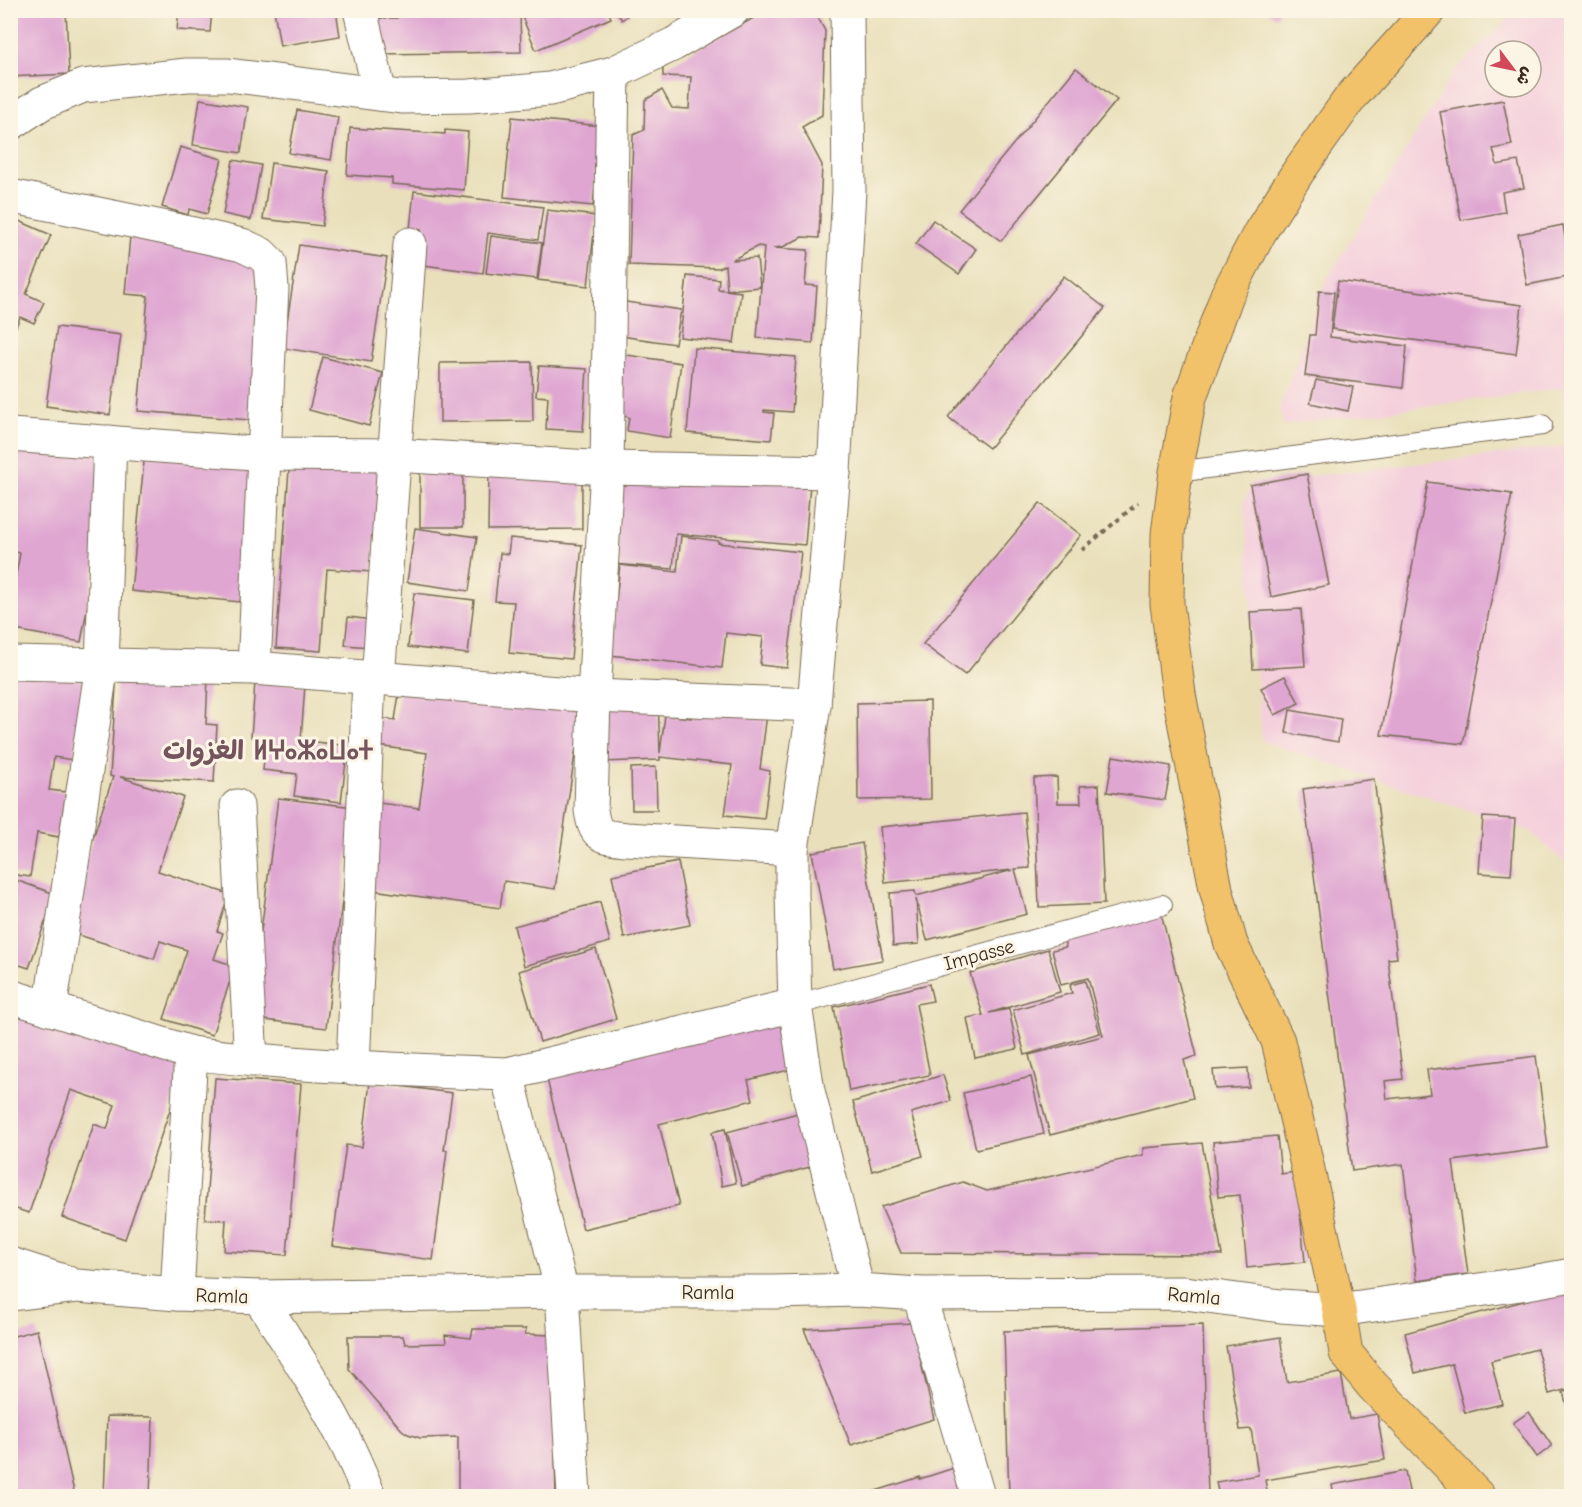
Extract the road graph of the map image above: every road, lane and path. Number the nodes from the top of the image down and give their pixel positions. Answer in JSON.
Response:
{"nodes":[{"id":1,"x":360,"y":10,"type":"edge"},
{"id":2,"x":733,"y":10,"type":"edge"},
{"id":3,"x":847,"y":10,"type":"edge"},
{"id":4,"x":1429,"y":10,"type":"edge"},
{"id":5,"x":613,"y":73,"type":"junction"},
{"id":6,"x":380,"y":94,"type":"junction"},
{"id":7,"x":10,"y":124,"type":"edge"},
{"id":8,"x":10,"y":196,"type":"edge"},
{"id":9,"x":411,"y":244,"type":"dead end"},
{"id":10,"x":1542,"y":425,"type":"dead end"},
{"id":11,"x":10,"y":435,"type":"edge"},
{"id":12,"x":111,"y":442,"type":"junction"},
{"id":13,"x":266,"y":454,"type":"junction"},
{"id":14,"x":394,"y":455,"type":"junction"},
{"id":15,"x":607,"y":468,"type":"junction"},
{"id":16,"x":834,"y":472,"type":"junction"},
{"id":17,"x":1176,"y":472,"type":"junction"},
{"id":18,"x":1082,"y":550,"type":"dead end"},
{"id":19,"x":10,"y":663,"type":"edge"},
{"id":20,"x":102,"y":665,"type":"junction"},
{"id":21,"x":254,"y":668,"type":"junction"},
{"id":22,"x":373,"y":678,"type":"junction"},
{"id":23,"x":594,"y":696,"type":"junction"},
{"id":24,"x":814,"y":705,"type":"junction"},
{"id":25,"x":237,"y":806,"type":"dead end"},
{"id":26,"x":792,"y":849,"type":"junction"},
{"id":27,"x":1162,"y":905,"type":"dead end"},
{"id":28,"x":10,"y":996,"type":"edge"},
{"id":29,"x":795,"y":1005,"type":"junction"},
{"id":30,"x":50,"y":1009,"type":"junction"},
{"id":31,"x":191,"y":1053,"type":"junction"},
{"id":32,"x":251,"y":1060,"type":"junction"},
{"id":33,"x":353,"y":1068,"type":"junction"},
{"id":34,"x":507,"y":1074,"type":"junction"},
{"id":35,"x":10,"y":1264,"type":"edge"},
{"id":36,"x":1572,"y":1275,"type":"edge"},
{"id":37,"x":77,"y":1286,"type":"junction"},
{"id":38,"x":858,"y":1290,"type":"junction"},
{"id":39,"x":562,"y":1292,"type":"junction"},
{"id":40,"x":10,"y":1294,"type":"edge"},
{"id":41,"x":177,"y":1294,"type":"junction"},
{"id":42,"x":919,"y":1294,"type":"junction"},
{"id":43,"x":259,"y":1297,"type":"junction"},
{"id":44,"x":1339,"y":1310,"type":"junction"},
{"id":45,"x":369,"y":1497,"type":"edge"},
{"id":46,"x":574,"y":1497,"type":"edge"},
{"id":47,"x":978,"y":1497,"type":"edge"},
{"id":48,"x":1478,"y":1497,"type":"edge"}],
"edges":[{"from":1,"to":6,"type":"street"},
{"from":2,"to":5,"type":"street"},
{"from":3,"to":16,"type":"street"},
{"from":4,"to":17,"type":"main road"},
{"from":5,"to":6,"type":"street"},
{"from":5,"to":15,"type":"street"},
{"from":6,"to":7,"type":"street"},
{"from":8,"to":13,"type":"street"},
{"from":9,"to":14,"type":"street"},
{"from":10,"to":17,"type":"lane"},
{"from":11,"to":12,"type":"street"},
{"from":12,"to":13,"type":"street"},
{"from":12,"to":20,"type":"street"},
{"from":13,"to":14,"type":"street"},
{"from":13,"to":21,"type":"street"},
{"from":14,"to":15,"type":"street"},
{"from":14,"to":22,"type":"street"},
{"from":15,"to":16,"type":"street"},
{"from":15,"to":23,"type":"street"},
{"from":16,"to":24,"type":"street"},
{"from":17,"to":18,"type":"path"},
{"from":17,"to":44,"type":"main road"},
{"from":19,"to":20,"type":"street"},
{"from":20,"to":21,"type":"street"},
{"from":20,"to":30,"type":"street"},
{"from":21,"to":22,"type":"street"},
{"from":22,"to":23,"type":"street"},
{"from":22,"to":33,"type":"street"},
{"from":23,"to":24,"type":"street"},
{"from":23,"to":26,"type":"street"},
{"from":24,"to":26,"type":"street"},
{"from":25,"to":32,"type":"street"},
{"from":26,"to":29,"type":"street"},
{"from":27,"to":29,"type":"lane","name":"Impasse"},
{"from":28,"to":30,"type":"street"},
{"from":29,"to":34,"type":"street"},
{"from":29,"to":38,"type":"street"},
{"from":30,"to":31,"type":"street"},
{"from":31,"to":32,"type":"street"},
{"from":31,"to":41,"type":"street"},
{"from":32,"to":33,"type":"street"},
{"from":33,"to":34,"type":"street"},
{"from":34,"to":39,"type":"street"},
{"from":35,"to":37,"type":"street"},
{"from":36,"to":44,"type":"street","name":"Ramla"},
{"from":37,"to":40,"type":"street"},
{"from":37,"to":41,"type":"street","name":"Ramla"},
{"from":38,"to":39,"type":"street","name":"Ramla"},
{"from":38,"to":42,"type":"street","name":"Ramla"},
{"from":39,"to":43,"type":"street","name":"Ramla"},
{"from":39,"to":46,"type":"street"},
{"from":41,"to":43,"type":"street","name":"Ramla"},
{"from":42,"to":44,"type":"street","name":"Ramla"},
{"from":42,"to":47,"type":"street"},
{"from":43,"to":45,"type":"street"},
{"from":44,"to":48,"type":"main road"}]}
